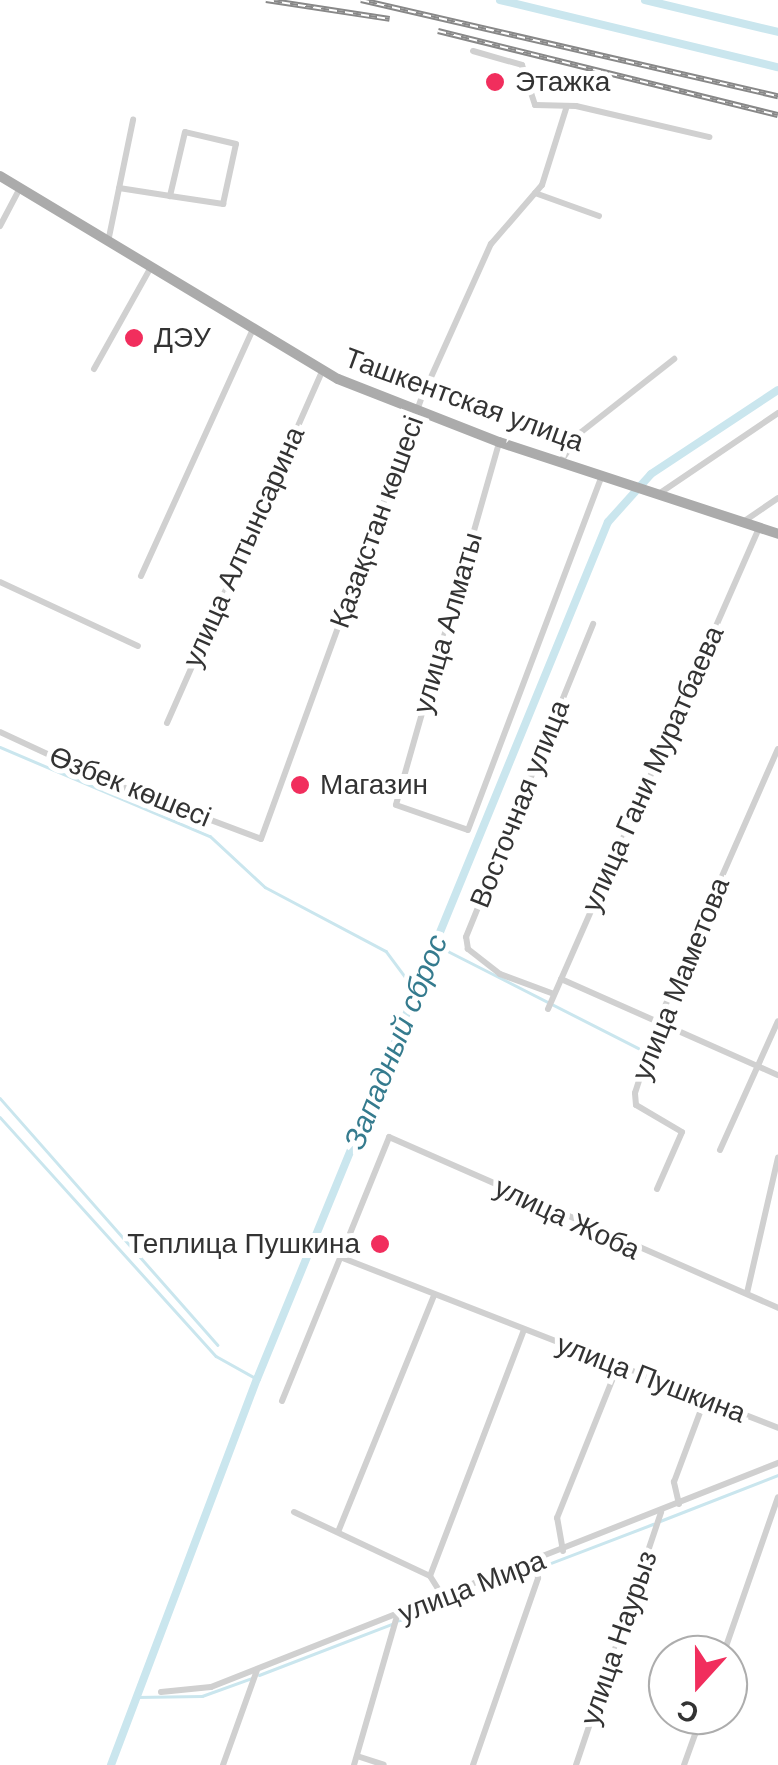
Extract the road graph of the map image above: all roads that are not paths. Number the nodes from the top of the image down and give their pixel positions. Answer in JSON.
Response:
{"nodes":[{"id":1,"x":472,"y":51,"type":"dead end"},
{"id":2,"x":566,"y":109,"type":"junction"},
{"id":3,"x":133,"y":120,"type":"dead end"},
{"id":4,"x":709,"y":138,"type":"dead end"},
{"id":5,"x":0,"y":176,"type":"edge"},
{"id":6,"x":20,"y":188,"type":"junction"},
{"id":7,"x":119,"y":188,"type":"junction"},
{"id":8,"x":536,"y":193,"type":"junction"},
{"id":9,"x":170,"y":196,"type":"junction"},
{"id":10,"x":598,"y":216,"type":"dead end"},
{"id":11,"x":0,"y":226,"type":"edge"},
{"id":12,"x":108,"y":243,"type":"junction"},
{"id":13,"x":150,"y":269,"type":"junction"},
{"id":14,"x":252,"y":331,"type":"junction"},
{"id":15,"x":674,"y":359,"type":"dead end"},
{"id":16,"x":94,"y":368,"type":"dead end"},
{"id":17,"x":322,"y":371,"type":"junction"},
{"id":18,"x":416,"y":413,"type":"junction"},
{"id":19,"x":778,"y":413,"type":"edge"},
{"id":20,"x":499,"y":442,"type":"junction"},
{"id":21,"x":562,"y":461,"type":"junction"},
{"id":22,"x":602,"y":474,"type":"junction"},
{"id":23,"x":654,"y":492,"type":"junction"},
{"id":24,"x":778,"y":498,"type":"edge"},
{"id":25,"x":742,"y":523,"type":"junction"},
{"id":26,"x":759,"y":528,"type":"junction"},
{"id":27,"x":778,"y":534,"type":"edge"},
{"id":28,"x":141,"y":576,"type":"dead end"},
{"id":29,"x":0,"y":582,"type":"edge"},
{"id":30,"x":593,"y":624,"type":"dead end"},
{"id":31,"x":138,"y":646,"type":"dead end"},
{"id":32,"x":167,"y":723,"type":"dead end"},
{"id":33,"x":0,"y":732,"type":"edge"},
{"id":34,"x":778,"y":750,"type":"edge"},
{"id":35,"x":468,"y":830,"type":"joint"},
{"id":36,"x":261,"y":839,"type":"joint"},
{"id":37,"x":561,"y":979,"type":"junction"},
{"id":38,"x":554,"y":994,"type":"junction"},
{"id":39,"x":548,"y":1009,"type":"dead end"},
{"id":40,"x":778,"y":1021,"type":"edge"},
{"id":41,"x":658,"y":1022,"type":"junction"},
{"id":42,"x":758,"y":1066,"type":"junction"},
{"id":43,"x":778,"y":1075,"type":"edge"},
{"id":44,"x":720,"y":1150,"type":"dead end"},
{"id":45,"x":778,"y":1158,"type":"edge"},
{"id":46,"x":657,"y":1189,"type":"dead end"},
{"id":47,"x":340,"y":1257,"type":"junction"},
{"id":48,"x":748,"y":1294,"type":"junction"},
{"id":49,"x":434,"y":1296,"type":"junction"},
{"id":50,"x":778,"y":1308,"type":"edge"},
{"id":51,"x":524,"y":1330,"type":"junction"},
{"id":52,"x":617,"y":1368,"type":"junction"},
{"id":53,"x":704,"y":1399,"type":"junction"},
{"id":54,"x":282,"y":1402,"type":"dead end"},
{"id":55,"x":778,"y":1428,"type":"edge"},
{"id":56,"x":778,"y":1463,"type":"edge"},
{"id":57,"x":778,"y":1497,"type":"edge"},
{"id":58,"x":679,"y":1504,"type":"junction"},
{"id":59,"x":662,"y":1511,"type":"junction"},
{"id":60,"x":294,"y":1512,"type":"dead end"},
{"id":61,"x":338,"y":1532,"type":"junction"},
{"id":62,"x":564,"y":1551,"type":"junction"},
{"id":63,"x":535,"y":1562,"type":"junction"},
{"id":64,"x":430,"y":1576,"type":"junction"},
{"id":65,"x":443,"y":1598,"type":"junction"},
{"id":66,"x":397,"y":1616,"type":"junction"},
{"id":67,"x":730,"y":1635,"type":"edge"},
{"id":68,"x":258,"y":1669,"type":"junction"},
{"id":69,"x":161,"y":1692,"type":"dead end"},
{"id":70,"x":695,"y":1735,"type":"edge"},
{"id":71,"x":356,"y":1761,"type":"edge"},
{"id":72,"x":224,"y":1765,"type":"edge"},
{"id":73,"x":384,"y":1765,"type":"edge"},
{"id":74,"x":473,"y":1765,"type":"edge"},
{"id":75,"x":576,"y":1765,"type":"edge"},
{"id":76,"x":684,"y":1765,"type":"edge"}],
"edges":[{"from":1,"to":2,"type":"street"},
{"from":2,"to":4,"type":"street"},
{"from":2,"to":8,"type":"street","name":"Қазақстан көшесі"},
{"from":3,"to":7,"type":"street"},
{"from":5,"to":6,"type":"main road","name":"Ташкентская улица"},
{"from":6,"to":11,"type":"street"},
{"from":6,"to":12,"type":"main road","name":"Ташкентская улица"},
{"from":7,"to":9,"type":"street"},
{"from":7,"to":12,"type":"street"},
{"from":8,"to":10,"type":"street"},
{"from":8,"to":18,"type":"street","name":"Қазақстан көшесі"},
{"from":9,"to":9,"type":"street"},
{"from":12,"to":13,"type":"main road","name":"Ташкентская улица"},
{"from":13,"to":14,"type":"main road","name":"Ташкентская улица"},
{"from":13,"to":16,"type":"street"},
{"from":14,"to":17,"type":"main road","name":"Ташкентская улица"},
{"from":14,"to":28,"type":"street"},
{"from":15,"to":21,"type":"street"},
{"from":17,"to":18,"type":"main road","name":"Ташкентская улица"},
{"from":17,"to":32,"type":"street","name":"улица Алтынсарина"},
{"from":18,"to":20,"type":"main road","name":"Ташкентская улица"},
{"from":18,"to":36,"type":"street","name":"Қазақстан көшесі"},
{"from":19,"to":23,"type":"street"},
{"from":20,"to":21,"type":"main road","name":"Ташкентская улица"},
{"from":20,"to":35,"type":"street","name":"улица Алматы"},
{"from":21,"to":22,"type":"main road","name":"Ташкентская улица"},
{"from":22,"to":23,"type":"main road","name":"Ташкентская улица"},
{"from":22,"to":35,"type":"street","name":"Восточная улица"},
{"from":23,"to":25,"type":"main road","name":"Ташкентская улица"},
{"from":24,"to":25,"type":"street"},
{"from":25,"to":26,"type":"main road","name":"Ташкентская улица"},
{"from":26,"to":27,"type":"main road","name":"Ташкентская улица"},
{"from":26,"to":37,"type":"street","name":"улица Гани Муратбаева"},
{"from":29,"to":31,"type":"street"},
{"from":30,"to":38,"type":"street","name":"Восточная улица"},
{"from":33,"to":36,"type":"street","name":"Өзбек көшесі"},
{"from":34,"to":41,"type":"street","name":"улица Маметова"},
{"from":37,"to":38,"type":"street","name":"улица Гани Муратбаева"},
{"from":37,"to":41,"type":"street"},
{"from":38,"to":39,"type":"street","name":"улица Гани Муратбаева"},
{"from":40,"to":42,"type":"street"},
{"from":41,"to":42,"type":"street"},
{"from":41,"to":46,"type":"street","name":"улица Маметова"},
{"from":42,"to":43,"type":"street"},
{"from":42,"to":44,"type":"street"},
{"from":45,"to":48,"type":"street"},
{"from":47,"to":48,"type":"street","name":"улица Жоба"},
{"from":47,"to":49,"type":"street","name":"улица Пушкина"},
{"from":47,"to":54,"type":"street"},
{"from":48,"to":50,"type":"street","name":"улица Жоба"},
{"from":49,"to":51,"type":"street","name":"улица Пушкина"},
{"from":49,"to":61,"type":"street"},
{"from":51,"to":52,"type":"street","name":"улица Пушкина"},
{"from":51,"to":64,"type":"street","name":"улица Пушкина"},
{"from":52,"to":53,"type":"street","name":"улица Пушкина"},
{"from":52,"to":62,"type":"street"},
{"from":53,"to":55,"type":"street","name":"улица Пушкина"},
{"from":53,"to":58,"type":"street"},
{"from":56,"to":58,"type":"street","name":"улица Мира"},
{"from":57,"to":67,"type":"street"},
{"from":58,"to":59,"type":"street","name":"улица Мира"},
{"from":59,"to":62,"type":"street","name":"улица Мира"},
{"from":59,"to":75,"type":"street","name":"улица Наурыз"},
{"from":60,"to":61,"type":"street"},
{"from":61,"to":64,"type":"street"},
{"from":62,"to":63,"type":"street","name":"улица Мира"},
{"from":63,"to":65,"type":"street","name":"улица Мира"},
{"from":63,"to":74,"type":"street"},
{"from":64,"to":65,"type":"street"},
{"from":65,"to":66,"type":"street","name":"улица Мира"},
{"from":66,"to":68,"type":"street","name":"улица Мира"},
{"from":66,"to":71,"type":"street"},
{"from":68,"to":69,"type":"street","name":"улица Мира"},
{"from":68,"to":72,"type":"street"},
{"from":70,"to":76,"type":"street"},
{"from":71,"to":73,"type":"street"}]}
